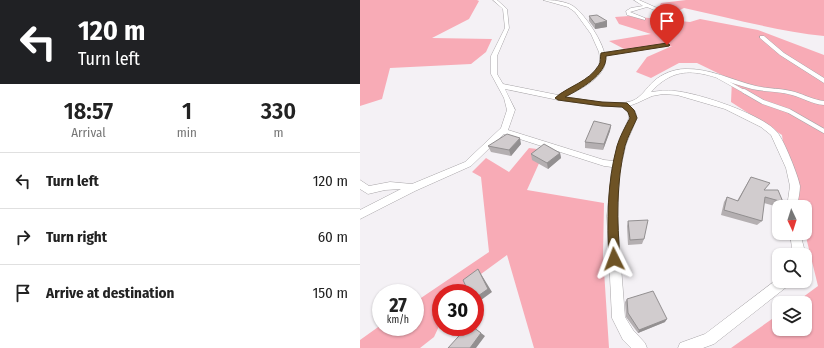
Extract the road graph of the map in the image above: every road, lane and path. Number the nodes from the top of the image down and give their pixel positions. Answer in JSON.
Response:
{"nodes":[{"id":1,"x":498,"y":0,"type":"edge"},
{"id":2,"x":545,"y":0,"type":"edge"},
{"id":3,"x":636,"y":0,"type":"edge"},
{"id":4,"x":647,"y":6,"type":"junction"},
{"id":5,"x":671,"y":15,"type":"dead end"},
{"id":6,"x":643,"y":19,"type":"dead end"},
{"id":7,"x":762,"y":37,"type":"dead end"},
{"id":8,"x":667,"y":45,"type":"dead end"},
{"id":9,"x":604,"y":54,"type":"junction"},
{"id":10,"x":717,"y":76,"type":"junction"},
{"id":11,"x":824,"y":81,"type":"edge"},
{"id":12,"x":501,"y":86,"type":"junction"},
{"id":13,"x":643,"y":96,"type":"junction"},
{"id":14,"x":558,"y":98,"type":"junction"},
{"id":15,"x":824,"y":103,"type":"edge"},
{"id":16,"x":624,"y":105,"type":"junction"},
{"id":17,"x":824,"y":131,"type":"edge"},
{"id":18,"x":502,"y":132,"type":"junction"},
{"id":19,"x":617,"y":164,"type":"junction"},
{"id":20,"x":360,"y":184,"type":"edge"},
{"id":21,"x":412,"y":188,"type":"junction"},
{"id":22,"x":368,"y":190,"type":"junction"},
{"id":23,"x":793,"y":200,"type":"edge"},
{"id":24,"x":371,"y":208,"type":"junction"},
{"id":25,"x":360,"y":215,"type":"edge"},
{"id":26,"x":776,"y":288,"type":"edge"},
{"id":27,"x":640,"y":348,"type":"edge"},
{"id":28,"x":685,"y":348,"type":"edge"}],
"edges":[{"from":1,"to":12,"type":"street"},
{"from":2,"to":9,"type":"street"},
{"from":3,"to":4,"type":"street"},
{"from":4,"to":5,"type":"street"},
{"from":4,"to":6,"type":"street"},
{"from":7,"to":11,"type":"street"},
{"from":8,"to":9,"type":"lane"},
{"from":9,"to":14,"type":"street"},
{"from":10,"to":13,"type":"street"},
{"from":10,"to":15,"type":"street"},
{"from":10,"to":17,"type":"lane"},
{"from":12,"to":14,"type":"street"},
{"from":12,"to":18,"type":"street"},
{"from":13,"to":16,"type":"street"},
{"from":13,"to":23,"type":"street"},
{"from":14,"to":16,"type":"street"},
{"from":16,"to":19,"type":"street"},
{"from":18,"to":19,"type":"street"},
{"from":18,"to":21,"type":"street"},
{"from":19,"to":27,"type":"street"},
{"from":20,"to":22,"type":"street"},
{"from":21,"to":22,"type":"street"},
{"from":21,"to":24,"type":"street"},
{"from":22,"to":24,"type":"street"},
{"from":24,"to":25,"type":"street"},
{"from":26,"to":28,"type":"street"}]}
